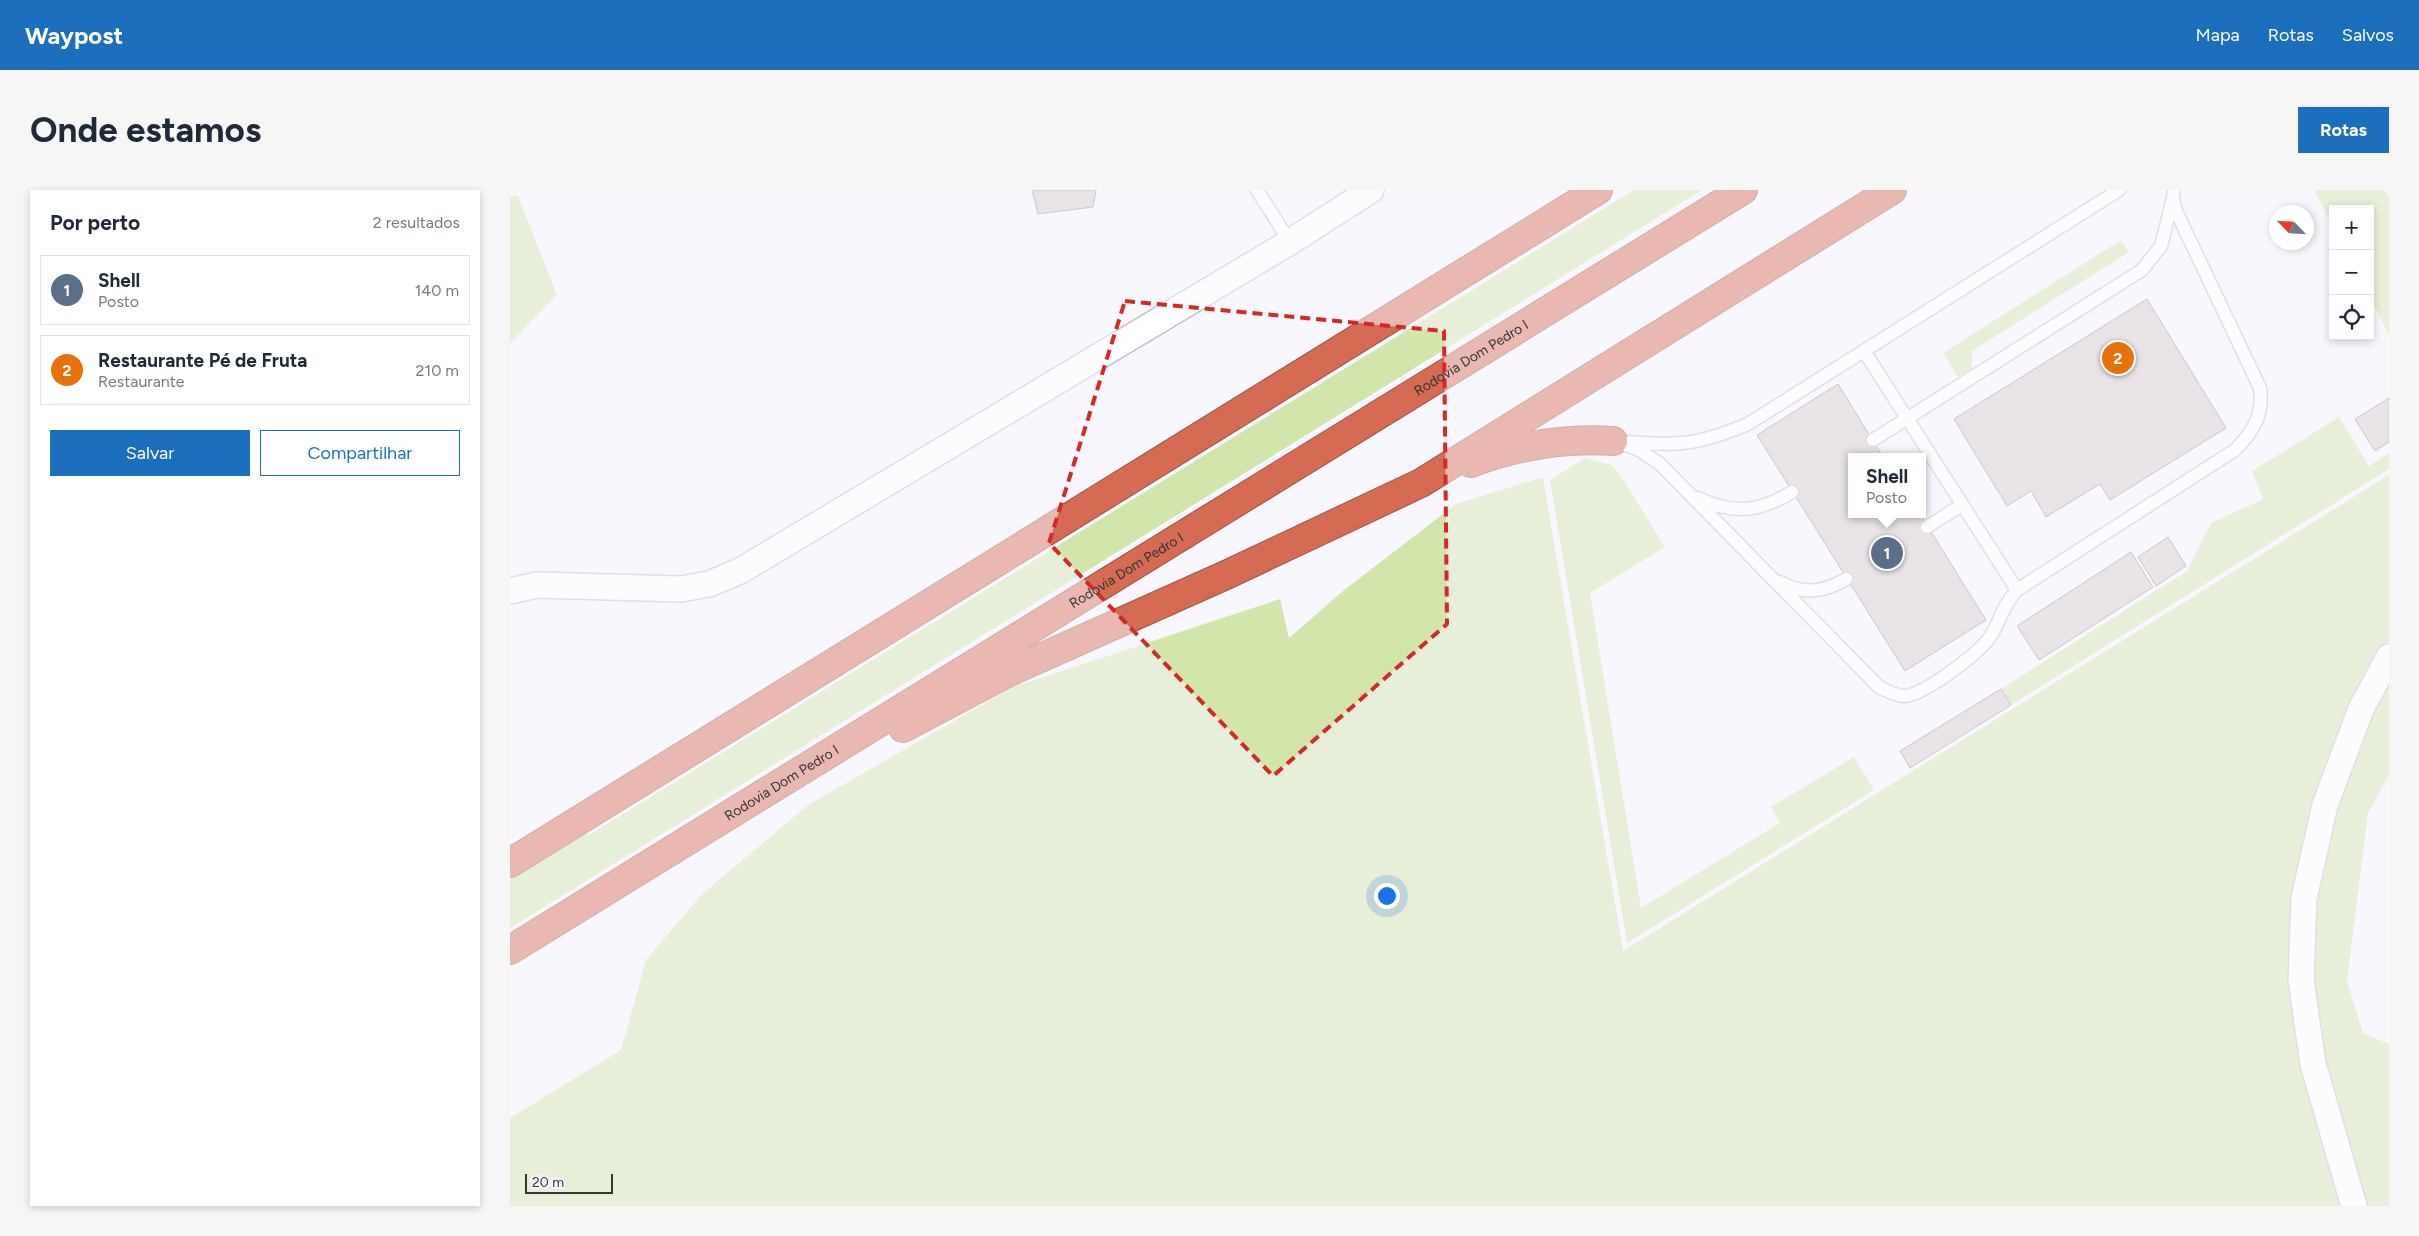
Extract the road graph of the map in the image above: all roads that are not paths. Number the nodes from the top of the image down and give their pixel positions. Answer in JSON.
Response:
{"nodes":[{"id":1,"x":1257,"y":190,"type":"edge"},
{"id":2,"x":1371,"y":190,"type":"edge"},
{"id":3,"x":1598,"y":190,"type":"edge"},
{"id":4,"x":1743,"y":190,"type":"edge"},
{"id":5,"x":1892,"y":190,"type":"edge"},
{"id":6,"x":2119,"y":190,"type":"edge"},
{"id":7,"x":2173,"y":195,"type":"edge"},
{"id":8,"x":1290,"y":242,"type":"junction"},
{"id":9,"x":1864,"y":351,"type":"junction"},
{"id":10,"x":1907,"y":418,"type":"junction"},
{"id":11,"x":1873,"y":440,"type":"dead end"},
{"id":12,"x":1613,"y":441,"type":"junction"},
{"id":13,"x":1421,"y":483,"type":"junction"},
{"id":14,"x":1792,"y":492,"type":"dead end"},
{"id":15,"x":1689,"y":494,"type":"junction"},
{"id":16,"x":1962,"y":505,"type":"junction"},
{"id":17,"x":1928,"y":527,"type":"dead end"},
{"id":18,"x":1771,"y":577,"type":"junction"},
{"id":19,"x":1846,"y":579,"type":"dead end"},
{"id":20,"x":2016,"y":590,"type":"junction"},
{"id":21,"x":510,"y":591,"type":"edge"},
{"id":22,"x":2389,"y":657,"type":"edge"},
{"id":23,"x":670,"y":851,"type":"junction"},
{"id":24,"x":510,"y":863,"type":"edge"},
{"id":25,"x":510,"y":950,"type":"edge"},
{"id":26,"x":2354,"y":1206,"type":"edge"}],
"edges":[{"from":1,"to":8,"type":"lane"},
{"from":2,"to":8,"type":"street"},
{"from":3,"to":24,"type":"highway"},
{"from":4,"to":23,"type":"highway","name":"Rodovia Dom Pedro I"},
{"from":5,"to":13,"type":"highway"},
{"from":6,"to":9,"type":"lane"},
{"from":7,"to":10,"type":"lane"},
{"from":7,"to":20,"type":"lane"},
{"from":8,"to":21,"type":"street"},
{"from":9,"to":10,"type":"lane"},
{"from":9,"to":12,"type":"lane"},
{"from":10,"to":11,"type":"lane"},
{"from":10,"to":16,"type":"lane"},
{"from":12,"to":13,"type":"highway"},
{"from":12,"to":15,"type":"lane"},
{"from":13,"to":23,"type":"highway"},
{"from":14,"to":15,"type":"lane"},
{"from":15,"to":18,"type":"lane"},
{"from":16,"to":17,"type":"lane"},
{"from":16,"to":20,"type":"lane"},
{"from":18,"to":19,"type":"lane"},
{"from":18,"to":20,"type":"lane"},
{"from":22,"to":26,"type":"street"},
{"from":23,"to":25,"type":"highway","name":"Rodovia Dom Pedro I"}]}
